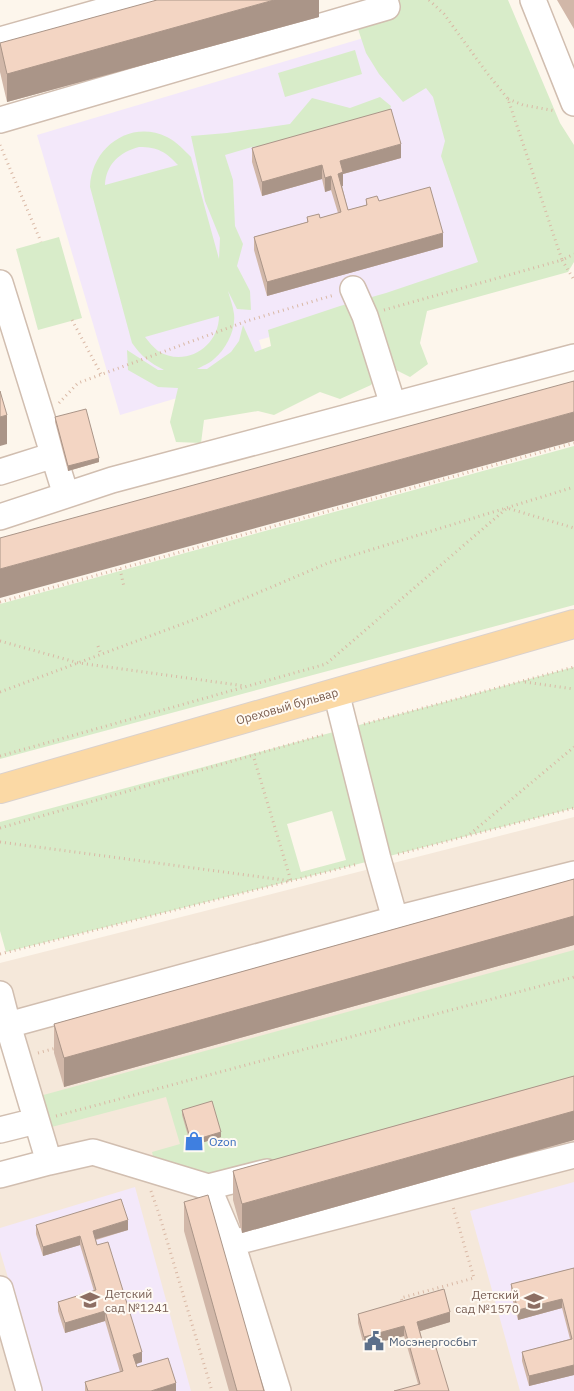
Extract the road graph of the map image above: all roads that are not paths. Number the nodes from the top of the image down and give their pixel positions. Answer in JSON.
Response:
{"nodes":[{"id":1,"x":142,"y":0,"type":"edge"},
{"id":2,"x":385,"y":0,"type":"edge"},
{"id":3,"x":533,"y":0,"type":"edge"},
{"id":4,"x":107,"y":5,"type":"edge"},
{"id":5,"x":0,"y":40,"type":"edge"},
{"id":6,"x":566,"y":107,"type":"edge"},
{"id":7,"x":0,"y":120,"type":"edge"},
{"id":8,"x":0,"y":284,"type":"edge"},
{"id":9,"x":353,"y":288,"type":"road end"},
{"id":10,"x":574,"y":357,"type":"edge"},
{"id":11,"x":393,"y":405,"type":"junction"},
{"id":12,"x":54,"y":455,"type":"junction"},
{"id":13,"x":0,"y":472,"type":"edge"},
{"id":14,"x":66,"y":495,"type":"junction"},
{"id":15,"x":0,"y":517,"type":"edge"},
{"id":16,"x":574,"y":624,"type":"edge"},
{"id":17,"x":336,"y":692,"type":"junction"},
{"id":18,"x":0,"y":789,"type":"edge"},
{"id":19,"x":574,"y":874,"type":"edge"},
{"id":20,"x":395,"y":919,"type":"junction"},
{"id":21,"x":0,"y":994,"type":"edge"},
{"id":22,"x":8,"y":1025,"type":"junction"},
{"id":23,"x":36,"y":1121,"type":"junction"},
{"id":24,"x":0,"y":1130,"type":"edge"},
{"id":25,"x":574,"y":1155,"type":"edge"},
{"id":26,"x":49,"y":1162,"type":"junction"},
{"id":27,"x":285,"y":1167,"type":"edge"},
{"id":28,"x":0,"y":1175,"type":"edge"},
{"id":29,"x":208,"y":1188,"type":"junction"},
{"id":30,"x":232,"y":1243,"type":"junction"},
{"id":31,"x":0,"y":1289,"type":"edge"},
{"id":32,"x":29,"y":1391,"type":"edge"},
{"id":33,"x":278,"y":1391,"type":"edge"}],
"edges":[{"from":1,"to":4,"type":"lane"},
{"from":2,"to":7,"type":"lane"},
{"from":3,"to":6,"type":"lane"},
{"from":4,"to":5,"type":"lane"},
{"from":8,"to":12,"type":"lane"},
{"from":9,"to":11,"type":"lane"},
{"from":10,"to":11,"type":"lane"},
{"from":11,"to":14,"type":"lane"},
{"from":12,"to":13,"type":"lane"},
{"from":12,"to":14,"type":"lane"},
{"from":14,"to":15,"type":"lane"},
{"from":16,"to":17,"type":"main road","name":"Ореховый бульвар"},
{"from":17,"to":18,"type":"main road","name":"Ореховый бульвар"},
{"from":17,"to":20,"type":"lane"},
{"from":19,"to":20,"type":"lane"},
{"from":20,"to":22,"type":"lane"},
{"from":21,"to":22,"type":"lane"},
{"from":22,"to":23,"type":"lane"},
{"from":23,"to":24,"type":"lane"},
{"from":23,"to":26,"type":"lane"},
{"from":25,"to":30,"type":"lane"},
{"from":26,"to":28,"type":"lane"},
{"from":26,"to":29,"type":"lane"},
{"from":27,"to":29,"type":"lane"},
{"from":29,"to":30,"type":"lane"},
{"from":30,"to":33,"type":"lane"},
{"from":31,"to":32,"type":"lane"}]}
